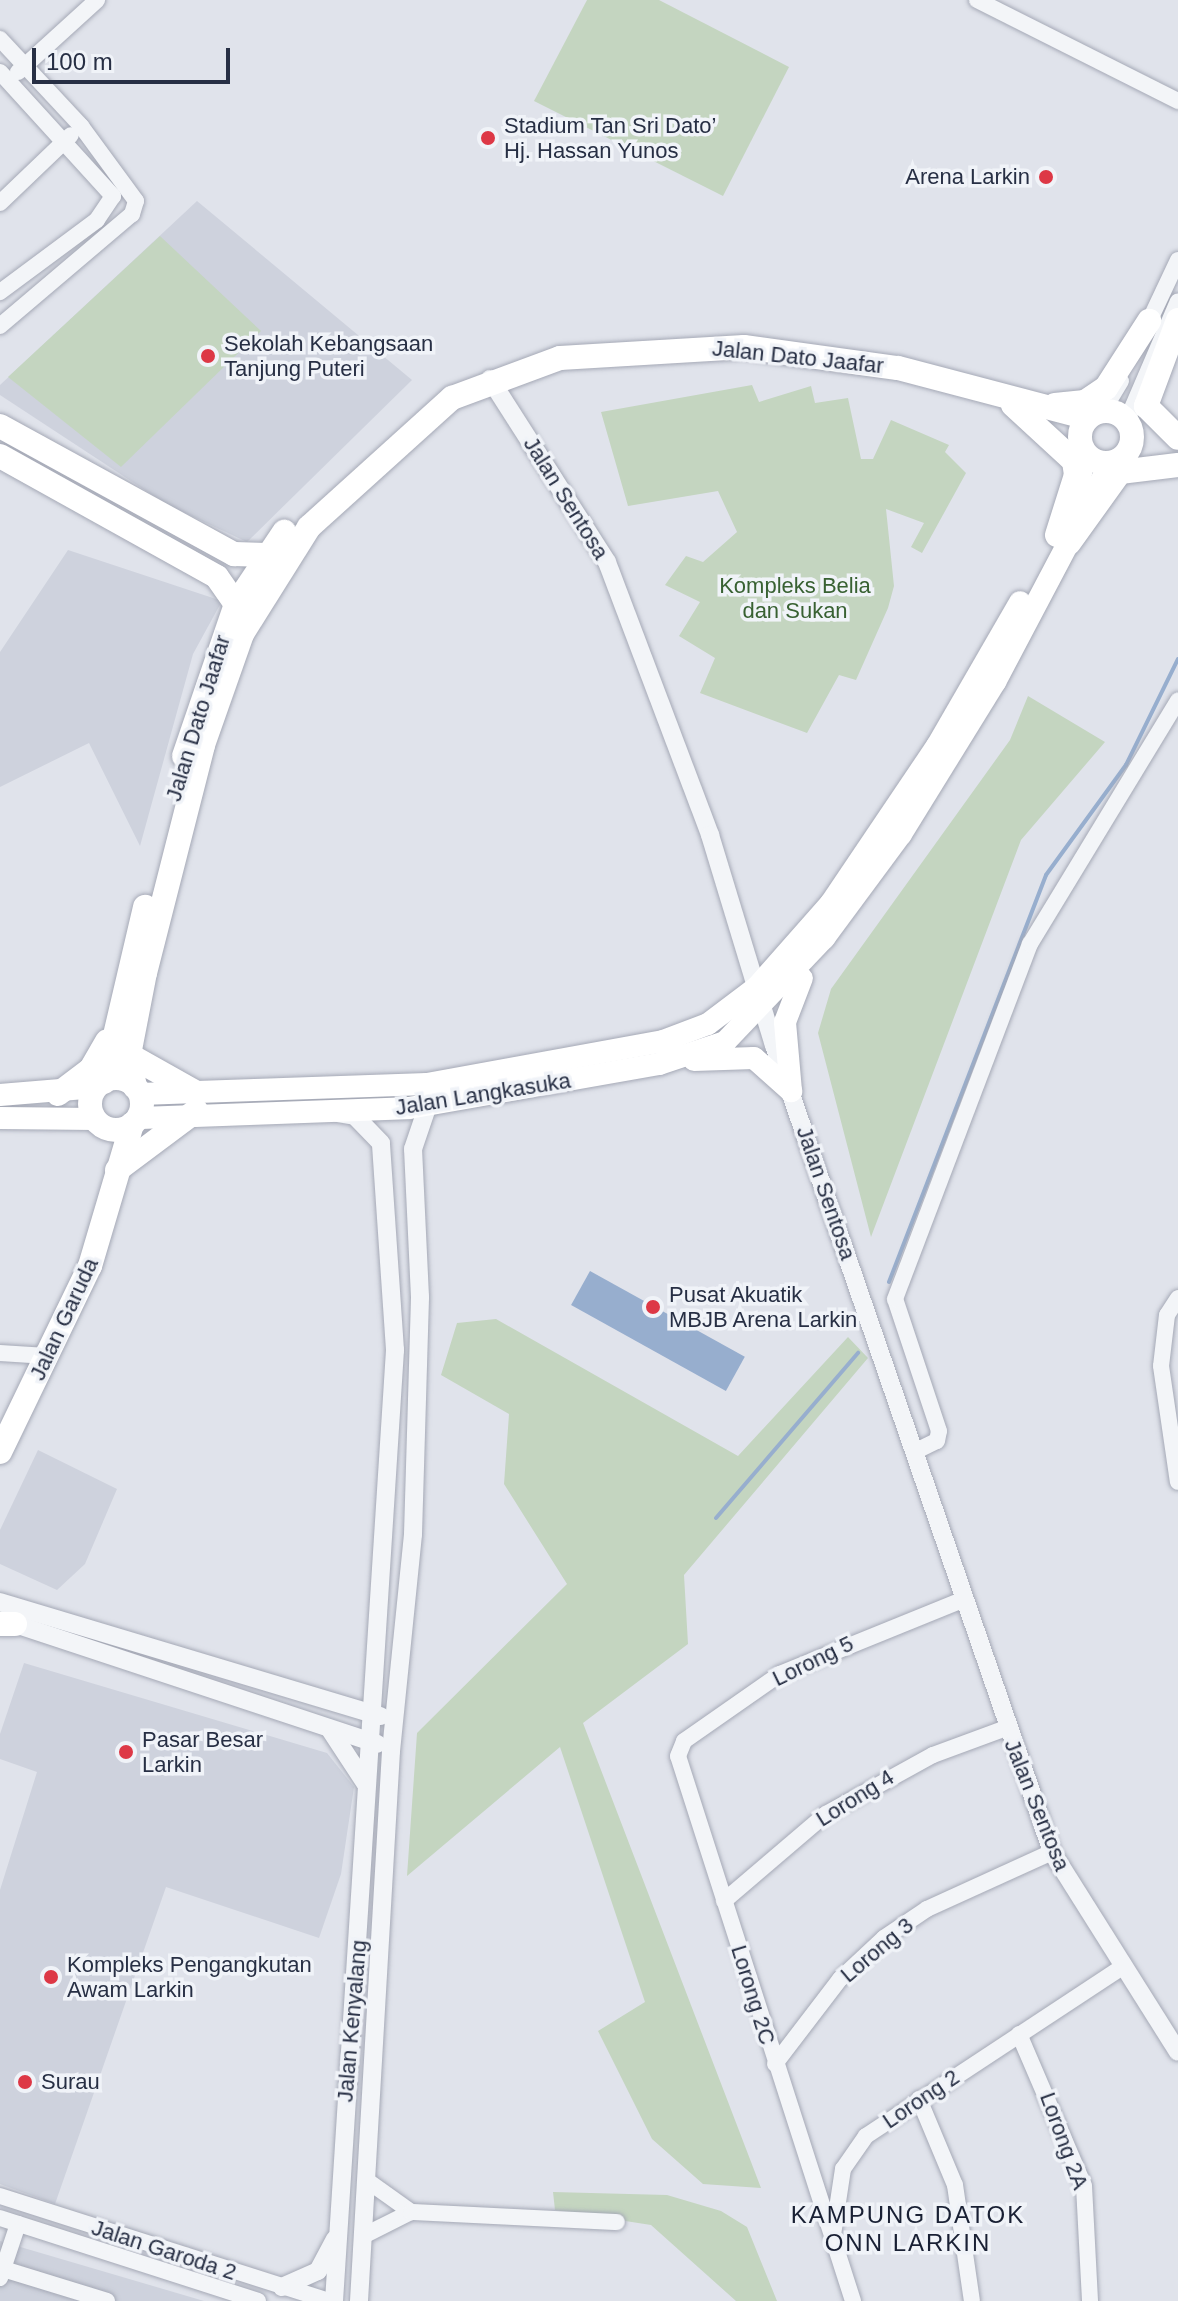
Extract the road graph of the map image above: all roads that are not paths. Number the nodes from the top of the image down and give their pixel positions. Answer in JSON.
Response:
{"nodes":[{"id":1,"x":97,"y":0,"type":"edge"},
{"id":2,"x":977,"y":0,"type":"edge"},
{"id":3,"x":0,"y":39,"type":"edge"},
{"id":4,"x":25,"y":66,"type":"junction"},
{"id":5,"x":3,"y":80,"type":"edge"},
{"id":6,"x":1178,"y":101,"type":"edge"},
{"id":7,"x":81,"y":126,"type":"junction"},
{"id":8,"x":65,"y":141,"type":"junction"},
{"id":9,"x":0,"y":203,"type":"edge"},
{"id":10,"x":1178,"y":260,"type":"edge"},
{"id":11,"x":0,"y":292,"type":"edge"},
{"id":12,"x":1178,"y":301,"type":"edge"},
{"id":13,"x":1178,"y":320,"type":"edge"},
{"id":14,"x":1149,"y":321,"type":"junction"},
{"id":15,"x":0,"y":326,"type":"edge"},
{"id":16,"x":490,"y":379,"type":"junction"},
{"id":17,"x":452,"y":398,"type":"junction"},
{"id":18,"x":1012,"y":400,"type":"junction"},
{"id":19,"x":1128,"y":421,"type":"junction"},
{"id":20,"x":0,"y":426,"type":"edge"},
{"id":21,"x":1089,"y":430,"type":"junction"},
{"id":22,"x":1178,"y":438,"type":"edge"},
{"id":23,"x":1178,"y":445,"type":"edge"},
{"id":24,"x":0,"y":456,"type":"edge"},
{"id":25,"x":1116,"y":461,"type":"junction"},
{"id":26,"x":1174,"y":466,"type":"edge"},
{"id":27,"x":1063,"y":539,"type":"junction"},
{"id":28,"x":266,"y":555,"type":"junction"},
{"id":29,"x":236,"y":604,"type":"junction"},
{"id":30,"x":1178,"y":701,"type":"edge"},
{"id":31,"x":824,"y":938,"type":"junction"},
{"id":32,"x":757,"y":987,"type":"junction"},
{"id":33,"x":763,"y":1009,"type":"junction"},
{"id":34,"x":111,"y":1032,"type":"junction"},
{"id":35,"x":129,"y":1055,"type":"junction"},
{"id":36,"x":674,"y":1060,"type":"junction"},
{"id":37,"x":100,"y":1084,"type":"junction"},
{"id":38,"x":791,"y":1091,"type":"junction"},
{"id":39,"x":58,"y":1094,"type":"junction"},
{"id":40,"x":0,"y":1095,"type":"edge"},
{"id":41,"x":195,"y":1102,"type":"junction"},
{"id":42,"x":428,"y":1105,"type":"junction"},
{"id":43,"x":136,"y":1106,"type":"junction"},
{"id":44,"x":316,"y":1109,"type":"junction"},
{"id":45,"x":0,"y":1118,"type":"edge"},
{"id":46,"x":90,"y":1120,"type":"junction"},
{"id":47,"x":114,"y":1171,"type":"junction"},
{"id":48,"x":1178,"y":1298,"type":"edge"},
{"id":49,"x":0,"y":1353,"type":"edge"},
{"id":50,"x":47,"y":1356,"type":"junction"},
{"id":51,"x":0,"y":1452,"type":"edge"},
{"id":52,"x":914,"y":1452,"type":"junction"},
{"id":53,"x":1178,"y":1482,"type":"edge"},
{"id":54,"x":962,"y":1600,"type":"junction"},
{"id":55,"x":0,"y":1602,"type":"edge"},
{"id":56,"x":5,"y":1622,"type":"edge"},
{"id":57,"x":374,"y":1667,"type":"junction"},
{"id":58,"x":334,"y":1705,"type":"junction"},
{"id":59,"x":370,"y":1713,"type":"junction"},
{"id":60,"x":394,"y":1719,"type":"junction"},
{"id":61,"x":1006,"y":1728,"type":"junction"},
{"id":62,"x":330,"y":1730,"type":"junction"},
{"id":63,"x":366,"y":1741,"type":"junction"},
{"id":64,"x":391,"y":1748,"type":"junction"},
{"id":65,"x":680,"y":1748,"type":"joint"},
{"id":66,"x":366,"y":1786,"type":"junction"},
{"id":67,"x":1052,"y":1852,"type":"junction"},
{"id":68,"x":724,"y":1901,"type":"junction"},
{"id":69,"x":358,"y":1935,"type":"junction"},
{"id":70,"x":381,"y":1936,"type":"junction"},
{"id":71,"x":1124,"y":1966,"type":"junction"},
{"id":72,"x":1019,"y":2034,"type":"junction"},
{"id":73,"x":1178,"y":2052,"type":"edge"},
{"id":74,"x":775,"y":2064,"type":"junction"},
{"id":75,"x":919,"y":2099,"type":"junction"},
{"id":76,"x":369,"y":2182,"type":"junction"},
{"id":77,"x":0,"y":2196,"type":"edge"},
{"id":78,"x":411,"y":2212,"type":"junction"},
{"id":79,"x":0,"y":2218,"type":"edge"},
{"id":80,"x":617,"y":2222,"type":"dead end"},
{"id":81,"x":18,"y":2224,"type":"junction"},
{"id":82,"x":338,"y":2233,"type":"junction"},
{"id":83,"x":365,"y":2235,"type":"junction"},
{"id":84,"x":832,"y":2241,"type":"junction"},
{"id":85,"x":1,"y":2271,"type":"edge"},
{"id":86,"x":282,"y":2287,"type":"junction"},
{"id":87,"x":250,"y":2299,"type":"edge"},
{"id":88,"x":107,"y":2301,"type":"edge"},
{"id":89,"x":208,"y":2301,"type":"edge"},
{"id":90,"x":332,"y":2301,"type":"edge"},
{"id":91,"x":359,"y":2301,"type":"edge"},
{"id":92,"x":853,"y":2301,"type":"edge"},
{"id":93,"x":972,"y":2301,"type":"edge"},
{"id":94,"x":1090,"y":2301,"type":"edge"}],
"edges":[{"from":1,"to":4,"type":"street"},
{"from":2,"to":6,"type":"street"},
{"from":3,"to":4,"type":"street"},
{"from":4,"to":5,"type":"street"},
{"from":4,"to":7,"type":"street"},
{"from":5,"to":8,"type":"street"},
{"from":7,"to":8,"type":"street"},
{"from":7,"to":15,"type":"street"},
{"from":8,"to":9,"type":"street"},
{"from":8,"to":11,"type":"street"},
{"from":10,"to":14,"type":"street"},
{"from":12,"to":19,"type":"street"},
{"from":13,"to":22,"type":"main road"},
{"from":14,"to":18,"type":"main road"},
{"from":14,"to":21,"type":"street"},
{"from":16,"to":17,"type":"main road","name":"Jalan Dato Jaafar"},
{"from":16,"to":18,"type":"main road","name":"Jalan Dato Jaafar"},
{"from":16,"to":32,"type":"street","name":"Jalan Sentosa"},
{"from":17,"to":28,"type":"main road","name":"Jalan Dato Jaafar"},
{"from":17,"to":35,"type":"main road","name":"Jalan Dato Jaafar"},
{"from":18,"to":21,"type":"main road","name":"Jalan Dato Jaafar"},
{"from":18,"to":27,"type":"main road"},
{"from":19,"to":21,"type":"main road"},
{"from":19,"to":23,"type":"main road"},
{"from":19,"to":25,"type":"main road"},
{"from":20,"to":28,"type":"main road"},
{"from":21,"to":25,"type":"main road"},
{"from":21,"to":27,"type":"main road"},
{"from":24,"to":29,"type":"main road"},
{"from":25,"to":26,"type":"main road"},
{"from":25,"to":27,"type":"main road"},
{"from":26,"to":27,"type":"main road"},
{"from":27,"to":31,"type":"main road"},
{"from":27,"to":32,"type":"main road"},
{"from":28,"to":29,"type":"main road","name":"Jalan Dato Jaafar"},
{"from":29,"to":34,"type":"main road","name":"Jalan Dato Jaafar"},
{"from":30,"to":52,"type":"street"},
{"from":31,"to":33,"type":"main road","name":"Jalan Langkasuka"},
{"from":31,"to":38,"type":"main road"},
{"from":32,"to":33,"type":"street","name":"Jalan Sentosa"},
{"from":32,"to":41,"type":"main road"},
{"from":33,"to":36,"type":"main road","name":"Jalan Langkasuka"},
{"from":33,"to":38,"type":"street","name":"Jalan Sentosa"},
{"from":34,"to":37,"type":"main road","name":"Jalan Dato Jaafar"},
{"from":34,"to":39,"type":"main road"},
{"from":35,"to":41,"type":"main road"},
{"from":35,"to":43,"type":"main road","name":"Jalan Dato Jaafar"},
{"from":36,"to":38,"type":"main road"},
{"from":36,"to":42,"type":"main road","name":"Jalan Langkasuka"},
{"from":37,"to":39,"type":"main road"},
{"from":37,"to":43,"type":"main road"},
{"from":37,"to":46,"type":"main road","name":"Jalan Dato Jaafar"},
{"from":38,"to":52,"type":"street","name":"Jalan Sentosa"},
{"from":39,"to":40,"type":"main road"},
{"from":41,"to":43,"type":"main road"},
{"from":41,"to":44,"type":"main road","name":"Jalan Langkasuka"},
{"from":41,"to":47,"type":"main road"},
{"from":42,"to":44,"type":"main road","name":"Jalan Langkasuka"},
{"from":42,"to":60,"type":"street","name":"Jalan Kenyalang"},
{"from":43,"to":46,"type":"main road"},
{"from":43,"to":47,"type":"main road","name":"Jalan Garuda"},
{"from":44,"to":57,"type":"street","name":"Jalan Kenyalang"},
{"from":45,"to":46,"type":"main road"},
{"from":46,"to":47,"type":"main road"},
{"from":47,"to":50,"type":"main road","name":"Jalan Garuda"},
{"from":48,"to":53,"type":"street"},
{"from":49,"to":50,"type":"street"},
{"from":50,"to":51,"type":"main road","name":"Jalan Garuda"},
{"from":52,"to":54,"type":"street","name":"Jalan Sentosa"},
{"from":54,"to":61,"type":"street","name":"Jalan Sentosa"},
{"from":54,"to":65,"type":"street","name":"Lorong 5"},
{"from":55,"to":58,"type":"street"},
{"from":56,"to":62,"type":"street"},
{"from":57,"to":58,"type":"street"},
{"from":57,"to":59,"type":"street","name":"Jalan Kenyalang"},
{"from":58,"to":59,"type":"street"},
{"from":59,"to":60,"type":"street"},
{"from":59,"to":63,"type":"street","name":"Jalan Kenyalang"},
{"from":60,"to":64,"type":"street","name":"Jalan Kenyalang"},
{"from":61,"to":67,"type":"street","name":"Jalan Sentosa"},
{"from":61,"to":68,"type":"street","name":"Lorong 4"},
{"from":62,"to":63,"type":"street"},
{"from":62,"to":66,"type":"street"},
{"from":63,"to":64,"type":"street"},
{"from":63,"to":66,"type":"street","name":"Jalan Kenyalang"},
{"from":64,"to":70,"type":"street","name":"Jalan Kenyalang"},
{"from":65,"to":68,"type":"street","name":"Lorong 2C"},
{"from":66,"to":69,"type":"street","name":"Jalan Kenyalang"},
{"from":67,"to":71,"type":"street","name":"Jalan Sentosa"},
{"from":67,"to":74,"type":"street","name":"Lorong 3"},
{"from":68,"to":74,"type":"street","name":"Lorong 2C"},
{"from":69,"to":70,"type":"street"},
{"from":69,"to":82,"type":"street","name":"Jalan Kenyalang"},
{"from":70,"to":76,"type":"street","name":"Jalan Kenyalang"},
{"from":71,"to":72,"type":"street","name":"Lorong 2"},
{"from":71,"to":73,"type":"street","name":"Jalan Sentosa"},
{"from":72,"to":75,"type":"street","name":"Lorong 2"},
{"from":72,"to":94,"type":"street","name":"Lorong 2A"},
{"from":74,"to":84,"type":"street","name":"Lorong 2C"},
{"from":75,"to":84,"type":"street","name":"Lorong 2"},
{"from":75,"to":93,"type":"street"},
{"from":76,"to":78,"type":"street"},
{"from":76,"to":83,"type":"street","name":"Jalan Kenyalang"},
{"from":77,"to":86,"type":"street","name":"Jalan Garoda 2"},
{"from":78,"to":80,"type":"street"},
{"from":78,"to":83,"type":"street"},
{"from":79,"to":81,"type":"street","name":"Jalan Garoda 2"},
{"from":81,"to":85,"type":"street"},
{"from":81,"to":87,"type":"street","name":"Jalan Garoda 2"},
{"from":82,"to":86,"type":"street"},
{"from":82,"to":90,"type":"street","name":"Jalan Kenyalang"},
{"from":83,"to":91,"type":"street","name":"Jalan Kenyalang"},
{"from":84,"to":92,"type":"street"},
{"from":85,"to":88,"type":"street"},
{"from":86,"to":90,"type":"street","name":"Jalan Garoda 2"},
{"from":87,"to":89,"type":"street"}]}
